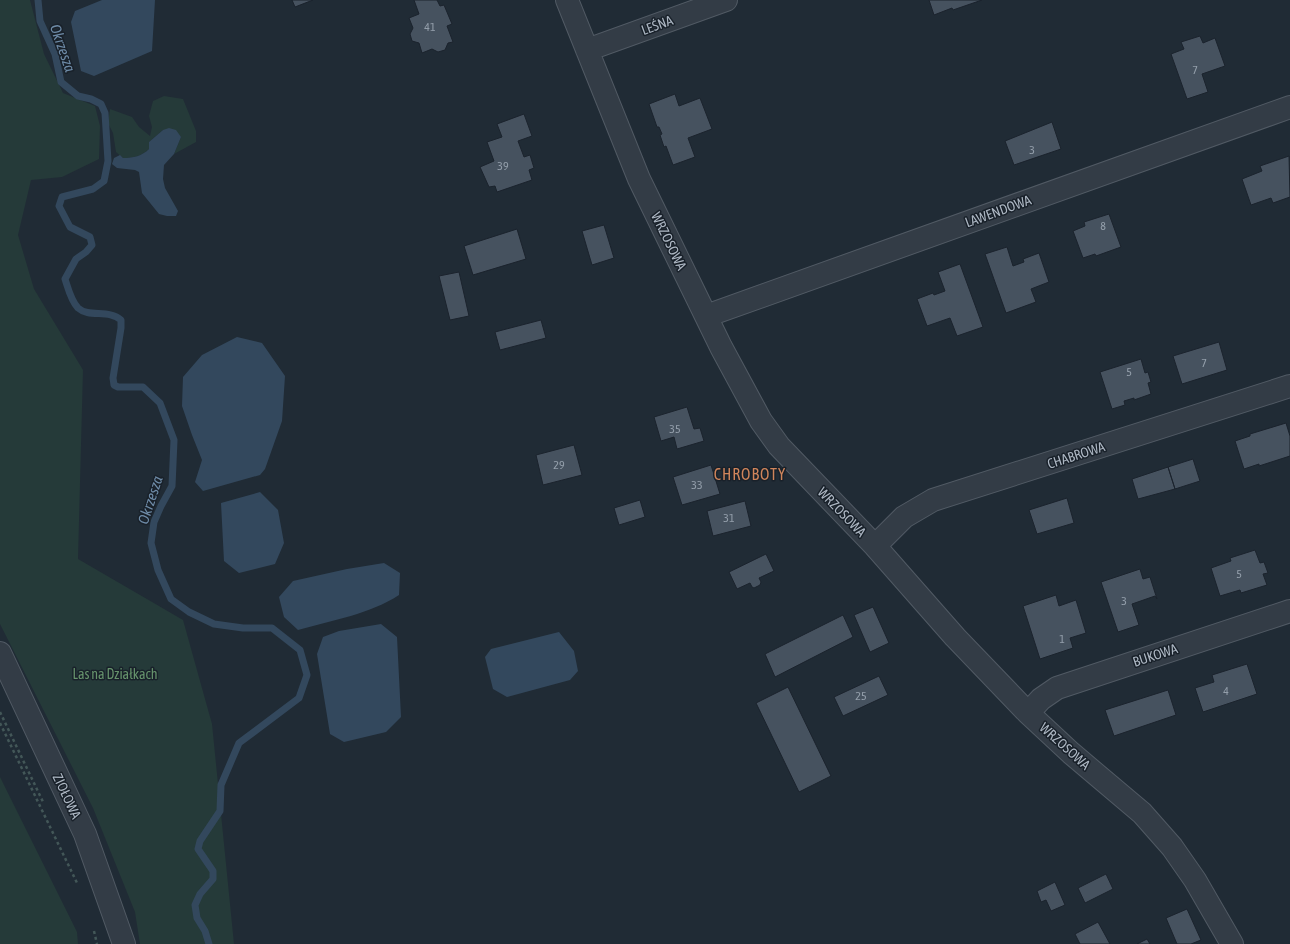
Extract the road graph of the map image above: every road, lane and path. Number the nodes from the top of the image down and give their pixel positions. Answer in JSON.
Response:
{"nodes":[{"id":1,"x":567,"y":0,"type":"edge"},
{"id":2,"x":726,"y":0,"type":"edge"},
{"id":3,"x":587,"y":50,"type":"junction"},
{"id":4,"x":1290,"y":107,"type":"edge"},
{"id":5,"x":706,"y":316,"type":"junction"},
{"id":6,"x":1290,"y":386,"type":"edge"},
{"id":7,"x":875,"y":546,"type":"junction"},
{"id":8,"x":1290,"y":611,"type":"edge"},
{"id":9,"x":0,"y":653,"type":"edge"},
{"id":10,"x":0,"y":712,"type":"edge"},
{"id":11,"x":1028,"y":713,"type":"junction"},
{"id":12,"x":0,"y":723,"type":"edge"},
{"id":13,"x":45,"y":805,"type":"dead end"},
{"id":14,"x":78,"y":886,"type":"dead end"},
{"id":15,"x":94,"y":929,"type":"dead end"},
{"id":16,"x":96,"y":944,"type":"edge"},
{"id":17,"x":124,"y":944,"type":"edge"},
{"id":18,"x":1232,"y":944,"type":"edge"}],
"edges":[{"from":1,"to":3,"type":"street","name":"WRZOSOWA"},
{"from":2,"to":3,"type":"street","name":"LEŚNA"},
{"from":3,"to":5,"type":"street","name":"WRZOSOWA"},
{"from":4,"to":5,"type":"street","name":"LAWENDOWA"},
{"from":5,"to":7,"type":"street","name":"WRZOSOWA"},
{"from":6,"to":7,"type":"street","name":"CHABROWA"},
{"from":7,"to":11,"type":"street","name":"WRZOSOWA"},
{"from":8,"to":11,"type":"street","name":"BUKOWA"},
{"from":9,"to":17,"type":"street","name":"ZIOŁOWA"},
{"from":10,"to":13,"type":"path"},
{"from":11,"to":18,"type":"street","name":"WRZOSOWA"},
{"from":12,"to":14,"type":"path"},
{"from":15,"to":16,"type":"path"}]}
